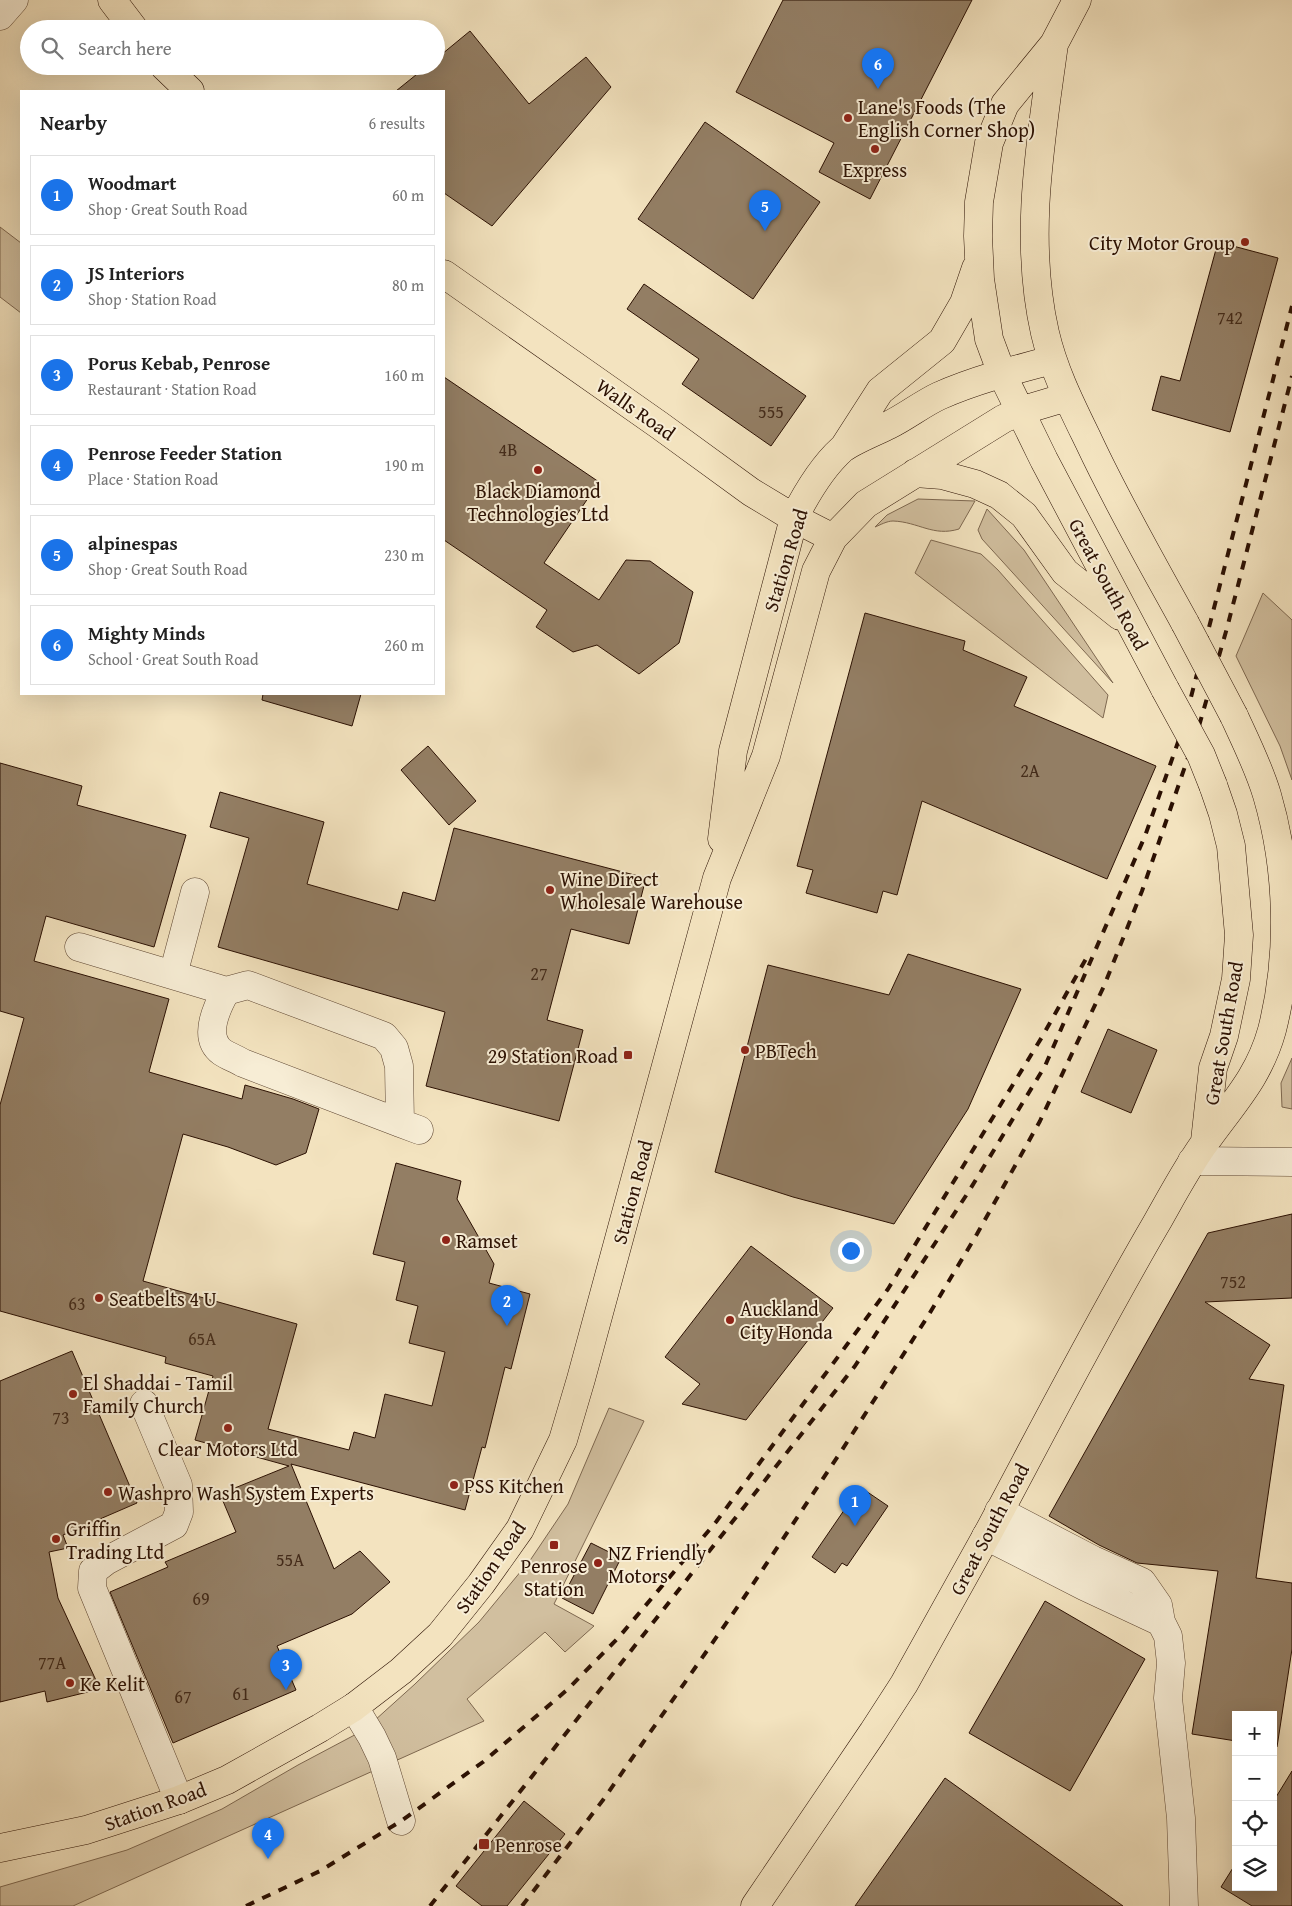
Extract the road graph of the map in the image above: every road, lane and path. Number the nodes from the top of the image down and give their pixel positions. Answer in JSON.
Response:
{"nodes":[{"id":1,"x":14,"y":0,"type":"edge"},
{"id":2,"x":112,"y":0,"type":"edge"},
{"id":3,"x":1077,"y":0,"type":"edge"},
{"id":4,"x":0,"y":16,"type":"edge"},
{"id":5,"x":127,"y":20,"type":"edge"},
{"id":6,"x":1054,"y":44,"type":"junction"},
{"id":7,"x":173,"y":75,"type":"edge"},
{"id":8,"x":189,"y":90,"type":"edge"},
{"id":9,"x":979,"y":262,"type":"junction"},
{"id":10,"x":445,"y":275,"type":"edge"},
{"id":11,"x":1052,"y":360,"type":"junction"},
{"id":12,"x":1002,"y":374,"type":"junction"},
{"id":13,"x":1067,"y":397,"type":"junction"},
{"id":14,"x":1020,"y":411,"type":"junction"},
{"id":15,"x":843,"y":448,"type":"junction"},
{"id":16,"x":915,"y":473,"type":"junction"},
{"id":17,"x":794,"y":518,"type":"junction"},
{"id":18,"x":833,"y":538,"type":"junction"},
{"id":19,"x":1129,"y":624,"type":"junction"},
{"id":20,"x":717,"y":878,"type":"junction"},
{"id":21,"x":195,"y":892,"type":"dead end"},
{"id":22,"x":79,"y":947,"type":"dead end"},
{"id":23,"x":173,"y":975,"type":"junction"},
{"id":24,"x":226,"y":991,"type":"junction"},
{"id":25,"x":1199,"y":1151,"type":"junction"},
{"id":26,"x":1292,"y":1162,"type":"edge"},
{"id":27,"x":144,"y":1404,"type":"dead end"},
{"id":28,"x":999,"y":1511,"type":"junction"},
{"id":29,"x":986,"y":1536,"type":"junction"},
{"id":30,"x":1161,"y":1622,"type":"junction"},
{"id":31,"x":354,"y":1706,"type":"junction"},
{"id":32,"x":179,"y":1800,"type":"junction"},
{"id":33,"x":402,"y":1821,"type":"dead end"},
{"id":34,"x":0,"y":1848,"type":"edge"},
{"id":35,"x":755,"y":1906,"type":"edge"},
{"id":36,"x":1184,"y":1906,"type":"edge"}],
"edges":[{"from":1,"to":4,"type":"street"},
{"from":2,"to":5,"type":"main road"},
{"from":3,"to":6,"type":"main road","name":"Great South Road"},
{"from":6,"to":9,"type":"main road","name":"Great South Road"},
{"from":6,"to":11,"type":"main road","name":"Great South Road"},
{"from":7,"to":8,"type":"main road"},
{"from":9,"to":12,"type":"main road","name":"Great South Road"},
{"from":9,"to":15,"type":"main road"},
{"from":10,"to":17,"type":"main road","name":"Walls Road"},
{"from":11,"to":12,"type":"main road","name":"Station Road"},
{"from":11,"to":13,"type":"main road","name":"Great South Road"},
{"from":12,"to":14,"type":"main road","name":"Great South Road"},
{"from":12,"to":15,"type":"main road","name":"Station Road"},
{"from":13,"to":14,"type":"main road","name":"Station Road"},
{"from":13,"to":25,"type":"main road","name":"Great South Road","bridge":true},
{"from":14,"to":16,"type":"main road","name":"Station Road"},
{"from":14,"to":19,"type":"main road","name":"Great South Road"},
{"from":15,"to":17,"type":"main road","name":"Station Road"},
{"from":16,"to":18,"type":"main road","name":"Station Road"},
{"from":16,"to":19,"type":"main road"},
{"from":17,"to":18,"type":"main road","name":"Walls Road"},
{"from":17,"to":20,"type":"main road","name":"Station Road"},
{"from":18,"to":20,"type":"main road","name":"Station Road"},
{"from":19,"to":25,"type":"main road","name":"Great South Road","bridge":true},
{"from":20,"to":31,"type":"main road","name":"Station Road"},
{"from":21,"to":23,"type":"street"},
{"from":22,"to":23,"type":"street"},
{"from":23,"to":24,"type":"street"},
{"from":24,"to":24,"type":"street"},
{"from":25,"to":26,"type":"street"},
{"from":25,"to":28,"type":"main road","name":"Great South Road"},
{"from":27,"to":32,"type":"street"},
{"from":28,"to":29,"type":"main road","name":"Great South Road"},
{"from":28,"to":30,"type":"street"},
{"from":29,"to":30,"type":"street"},
{"from":29,"to":35,"type":"main road","name":"Great South Road"},
{"from":30,"to":36,"type":"street"},
{"from":31,"to":32,"type":"main road","name":"Station Road"},
{"from":31,"to":33,"type":"street"},
{"from":32,"to":34,"type":"main road","name":"Station Road"}]}
